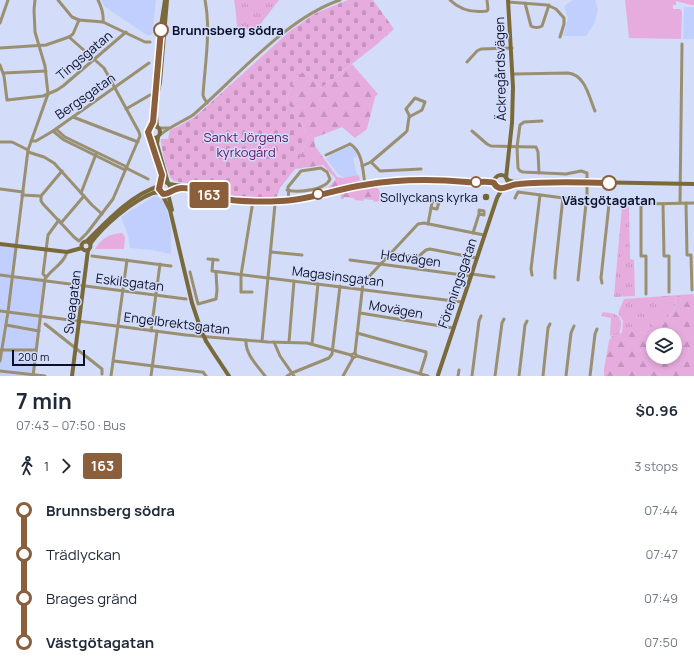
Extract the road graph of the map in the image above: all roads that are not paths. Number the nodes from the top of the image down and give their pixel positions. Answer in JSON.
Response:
{"nodes":[{"id":1,"x":8,"y":0,"type":"edge"},
{"id":2,"x":35,"y":0,"type":"edge"},
{"id":3,"x":58,"y":0,"type":"edge"},
{"id":4,"x":98,"y":0,"type":"edge"},
{"id":5,"x":166,"y":0,"type":"edge"},
{"id":6,"x":205,"y":0,"type":"edge"},
{"id":7,"x":340,"y":0,"type":"edge"},
{"id":8,"x":450,"y":0,"type":"edge"},
{"id":9,"x":487,"y":0,"type":"edge"},
{"id":10,"x":508,"y":1,"type":"edge"},
{"id":11,"x":525,"y":3,"type":"junction"},
{"id":12,"x":549,"y":5,"type":"junction"},
{"id":13,"x":79,"y":20,"type":"junction"},
{"id":14,"x":103,"y":22,"type":"junction"},
{"id":15,"x":0,"y":23,"type":"edge"},
{"id":16,"x":126,"y":32,"type":"junction"},
{"id":17,"x":69,"y":37,"type":"junction"},
{"id":18,"x":560,"y":37,"type":"dead end"},
{"id":19,"x":150,"y":42,"type":"dead end"},
{"id":20,"x":682,"y":44,"type":"dead end"},
{"id":21,"x":38,"y":46,"type":"junction"},
{"id":22,"x":0,"y":48,"type":"edge"},
{"id":23,"x":512,"y":48,"type":"junction"},
{"id":24,"x":95,"y":59,"type":"junction"},
{"id":25,"x":467,"y":62,"type":"dead end"},
{"id":26,"x":149,"y":63,"type":"dead end"},
{"id":27,"x":0,"y":65,"type":"edge"},
{"id":28,"x":46,"y":71,"type":"junction"},
{"id":29,"x":4,"y":73,"type":"junction"},
{"id":30,"x":513,"y":74,"type":"junction"},
{"id":31,"x":115,"y":87,"type":"junction"},
{"id":32,"x":48,"y":94,"type":"junction"},
{"id":33,"x":150,"y":95,"type":"dead end"},
{"id":34,"x":207,"y":103,"type":"junction"},
{"id":35,"x":126,"y":109,"type":"junction"},
{"id":36,"x":595,"y":111,"type":"dead end"},
{"id":37,"x":73,"y":117,"type":"junction"},
{"id":38,"x":410,"y":117,"type":"junction"},
{"id":39,"x":542,"y":122,"type":"dead end"},
{"id":40,"x":151,"y":127,"type":"junction"},
{"id":41,"x":158,"y":128,"type":"junction"},
{"id":42,"x":168,"y":128,"type":"junction"},
{"id":43,"x":54,"y":130,"type":"junction"},
{"id":44,"x":472,"y":131,"type":"dead end"},
{"id":45,"x":149,"y":135,"type":"junction"},
{"id":46,"x":159,"y":136,"type":"junction"},
{"id":47,"x":31,"y":141,"type":"junction"},
{"id":48,"x":138,"y":141,"type":"junction"},
{"id":49,"x":0,"y":142,"type":"edge"},
{"id":50,"x":510,"y":147,"type":"junction"},
{"id":51,"x":518,"y":147,"type":"junction"},
{"id":52,"x":28,"y":151,"type":"junction"},
{"id":53,"x":96,"y":153,"type":"junction"},
{"id":54,"x":326,"y":155,"type":"dead end"},
{"id":55,"x":507,"y":161,"type":"junction"},
{"id":56,"x":371,"y":162,"type":"junction"},
{"id":57,"x":362,"y":166,"type":"junction"},
{"id":58,"x":126,"y":168,"type":"junction"},
{"id":59,"x":421,"y":169,"type":"dead end"},
{"id":60,"x":62,"y":171,"type":"junction"},
{"id":61,"x":539,"y":173,"type":"junction"},
{"id":62,"x":498,"y":176,"type":"junction"},
{"id":63,"x":148,"y":179,"type":"dead end"},
{"id":64,"x":507,"y":179,"type":"junction"},
{"id":65,"x":458,"y":181,"type":"junction"},
{"id":66,"x":560,"y":182,"type":"junction"},
{"id":67,"x":588,"y":183,"type":"junction"},
{"id":68,"x":169,"y":184,"type":"junction"},
{"id":69,"x":495,"y":184,"type":"junction"},
{"id":70,"x":680,"y":184,"type":"junction"},
{"id":71,"x":694,"y":184,"type":"edge"},
{"id":72,"x":160,"y":185,"type":"junction"},
{"id":73,"x":365,"y":185,"type":"junction"},
{"id":74,"x":504,"y":188,"type":"junction"},
{"id":75,"x":0,"y":189,"type":"edge"},
{"id":76,"x":196,"y":190,"type":"junction"},
{"id":77,"x":287,"y":190,"type":"junction"},
{"id":78,"x":169,"y":192,"type":"junction"},
{"id":79,"x":22,"y":193,"type":"junction"},
{"id":80,"x":162,"y":193,"type":"junction"},
{"id":81,"x":82,"y":194,"type":"junction"},
{"id":82,"x":540,"y":195,"type":"junction"},
{"id":83,"x":41,"y":196,"type":"junction"},
{"id":84,"x":497,"y":198,"type":"junction"},
{"id":85,"x":514,"y":198,"type":"dead end"},
{"id":86,"x":563,"y":198,"type":"junction"},
{"id":87,"x":288,"y":200,"type":"junction"},
{"id":88,"x":586,"y":200,"type":"junction"},
{"id":89,"x":253,"y":201,"type":"junction"},
{"id":90,"x":680,"y":203,"type":"junction"},
{"id":91,"x":694,"y":203,"type":"edge"},
{"id":92,"x":275,"y":204,"type":"dead end"},
{"id":93,"x":663,"y":204,"type":"junction"},
{"id":94,"x":686,"y":204,"type":"junction"},
{"id":95,"x":431,"y":208,"type":"junction"},
{"id":96,"x":102,"y":214,"type":"junction"},
{"id":97,"x":479,"y":214,"type":"dead end"},
{"id":98,"x":60,"y":221,"type":"junction"},
{"id":99,"x":428,"y":224,"type":"junction"},
{"id":100,"x":473,"y":233,"type":"junction"},
{"id":101,"x":484,"y":236,"type":"junction"},
{"id":102,"x":88,"y":242,"type":"junction"},
{"id":103,"x":177,"y":242,"type":"junction"},
{"id":104,"x":0,"y":244,"type":"edge"},
{"id":105,"x":16,"y":246,"type":"junction"},
{"id":106,"x":82,"y":248,"type":"junction"},
{"id":107,"x":46,"y":250,"type":"junction"},
{"id":108,"x":67,"y":252,"type":"junction"},
{"id":109,"x":271,"y":252,"type":"junction"},
{"id":110,"x":90,"y":253,"type":"junction"},
{"id":111,"x":390,"y":254,"type":"junction"},
{"id":112,"x":302,"y":255,"type":"dead end"},
{"id":113,"x":476,"y":258,"type":"junction"},
{"id":114,"x":208,"y":259,"type":"dead end"},
{"id":115,"x":213,"y":259,"type":"junction"},
{"id":116,"x":127,"y":260,"type":"junction"},
{"id":117,"x":218,"y":260,"type":"dead end"},
{"id":118,"x":350,"y":260,"type":"dead end"},
{"id":119,"x":160,"y":264,"type":"junction"},
{"id":120,"x":380,"y":264,"type":"junction"},
{"id":121,"x":171,"y":266,"type":"dead end"},
{"id":122,"x":188,"y":272,"type":"junction"},
{"id":123,"x":216,"y":272,"type":"junction"},
{"id":124,"x":0,"y":275,"type":"edge"},
{"id":125,"x":241,"y":275,"type":"junction"},
{"id":126,"x":470,"y":275,"type":"junction"},
{"id":127,"x":532,"y":275,"type":"dead end"},
{"id":128,"x":12,"y":277,"type":"junction"},
{"id":129,"x":494,"y":277,"type":"dead end"},
{"id":130,"x":268,"y":278,"type":"junction"},
{"id":131,"x":555,"y":278,"type":"dead end"},
{"id":132,"x":45,"y":279,"type":"junction"},
{"id":133,"x":578,"y":280,"type":"dead end"},
{"id":134,"x":294,"y":281,"type":"junction"},
{"id":135,"x":602,"y":283,"type":"dead end"},
{"id":136,"x":318,"y":284,"type":"junction"},
{"id":137,"x":84,"y":286,"type":"junction"},
{"id":138,"x":340,"y":286,"type":"junction"},
{"id":139,"x":362,"y":289,"type":"junction"},
{"id":140,"x":692,"y":290,"type":"dead end"},
{"id":141,"x":123,"y":291,"type":"junction"},
{"id":142,"x":252,"y":292,"type":"dead end"},
{"id":143,"x":669,"y":292,"type":"dead end"},
{"id":144,"x":646,"y":294,"type":"dead end"},
{"id":145,"x":156,"y":295,"type":"junction"},
{"id":146,"x":186,"y":299,"type":"dead end"},
{"id":147,"x":462,"y":302,"type":"junction"},
{"id":148,"x":0,"y":310,"type":"edge"},
{"id":149,"x":8,"y":312,"type":"junction"},
{"id":150,"x":360,"y":312,"type":"junction"},
{"id":151,"x":40,"y":316,"type":"junction"},
{"id":152,"x":481,"y":316,"type":"dead end"},
{"id":153,"x":504,"y":319,"type":"dead end"},
{"id":154,"x":79,"y":321,"type":"junction"},
{"id":155,"x":527,"y":321,"type":"dead end"},
{"id":156,"x":45,"y":324,"type":"dead end"},
{"id":157,"x":550,"y":324,"type":"dead end"},
{"id":158,"x":6,"y":325,"type":"junction"},
{"id":159,"x":119,"y":326,"type":"junction"},
{"id":160,"x":574,"y":326,"type":"dead end"},
{"id":161,"x":453,"y":328,"type":"junction"},
{"id":162,"x":597,"y":329,"type":"dead end"},
{"id":163,"x":39,"y":330,"type":"junction"},
{"id":164,"x":151,"y":330,"type":"junction"},
{"id":165,"x":157,"y":331,"type":"junction"},
{"id":166,"x":357,"y":333,"type":"junction"},
{"id":167,"x":246,"y":340,"type":"junction"},
{"id":168,"x":262,"y":341,"type":"junction"},
{"id":169,"x":274,"y":342,"type":"junction"},
{"id":170,"x":288,"y":342,"type":"junction"},
{"id":171,"x":312,"y":344,"type":"junction"},
{"id":172,"x":76,"y":349,"type":"junction"},
{"id":173,"x":1,"y":350,"type":"edge"},
{"id":174,"x":36,"y":350,"type":"junction"},
{"id":175,"x":333,"y":350,"type":"junction"},
{"id":176,"x":354,"y":355,"type":"junction"},
{"id":177,"x":0,"y":361,"type":"edge"},
{"id":178,"x":114,"y":361,"type":"junction"},
{"id":179,"x":152,"y":366,"type":"junction"},
{"id":180,"x":0,"y":370,"type":"edge"},
{"id":181,"x":459,"y":370,"type":"dead end"},
{"id":182,"x":102,"y":374,"type":"dead end"},
{"id":183,"x":293,"y":374,"type":"edge"},
{"id":184,"x":420,"y":374,"type":"junction"},
{"id":185,"x":33,"y":375,"type":"edge"},
{"id":186,"x":45,"y":376,"type":"edge"},
{"id":187,"x":72,"y":376,"type":"edge"},
{"id":188,"x":111,"y":376,"type":"edge"},
{"id":189,"x":151,"y":376,"type":"edge"},
{"id":190,"x":206,"y":376,"type":"edge"},
{"id":191,"x":229,"y":376,"type":"edge"},
{"id":192,"x":265,"y":376,"type":"edge"},
{"id":193,"x":287,"y":376,"type":"edge"},
{"id":194,"x":343,"y":376,"type":"edge"},
{"id":195,"x":428,"y":376,"type":"edge"},
{"id":196,"x":437,"y":376,"type":"edge"},
{"id":197,"x":458,"y":376,"type":"edge"},
{"id":198,"x":472,"y":376,"type":"edge"},
{"id":199,"x":495,"y":376,"type":"edge"},
{"id":200,"x":519,"y":376,"type":"edge"},
{"id":201,"x":543,"y":376,"type":"edge"},
{"id":202,"x":566,"y":376,"type":"edge"},
{"id":203,"x":590,"y":376,"type":"edge"}],
"edges":[{"from":1,"to":15,"type":"street"},
{"from":2,"to":21,"type":"street"},
{"from":3,"to":13,"type":"street"},
{"from":4,"to":14,"type":"street"},
{"from":5,"to":40,"type":"street"},
{"from":5,"to":41,"type":"street"},
{"from":6,"to":34,"type":"street"},
{"from":7,"to":34,"type":"street"},
{"from":8,"to":9,"type":"street"},
{"from":10,"to":11,"type":"street"},
{"from":10,"to":23,"type":"street","name":"Äckregårdsvägen"},
{"from":11,"to":12,"type":"street"},
{"from":11,"to":12,"type":"street"},
{"from":12,"to":18,"type":"street"},
{"from":13,"to":14,"type":"street"},
{"from":13,"to":17,"type":"street"},
{"from":14,"to":16,"type":"street"},
{"from":16,"to":19,"type":"street"},
{"from":16,"to":24,"type":"street","name":"Tingsgatan"},
{"from":17,"to":21,"type":"street"},
{"from":17,"to":24,"type":"street"},
{"from":20,"to":70,"type":"street"},
{"from":21,"to":22,"type":"street"},
{"from":21,"to":28,"type":"street"},
{"from":23,"to":25,"type":"street"},
{"from":23,"to":30,"type":"street","name":"Äckregårdsvägen"},
{"from":24,"to":31,"type":"street"},
{"from":24,"to":32,"type":"street","name":"Tingsgatan"},
{"from":26,"to":31,"type":"street","name":"Bergsgatan"},
{"from":27,"to":29,"type":"street"},
{"from":28,"to":29,"type":"street"},
{"from":28,"to":32,"type":"street"},
{"from":29,"to":32,"type":"street","name":"Tingsgatan"},
{"from":30,"to":36,"type":"street"},
{"from":30,"to":50,"type":"street","name":"Äckregårdsvägen"},
{"from":31,"to":35,"type":"street"},
{"from":31,"to":37,"type":"street","name":"Bergsgatan"},
{"from":32,"to":47,"type":"street"},
{"from":33,"to":35,"type":"street"},
{"from":34,"to":42,"type":"street"},
{"from":35,"to":48,"type":"street"},
{"from":37,"to":43,"type":"street","name":"Bergsgatan"},
{"from":37,"to":48,"type":"street"},
{"from":38,"to":38,"type":"street"},
{"from":38,"to":56,"type":"street"},
{"from":39,"to":51,"type":"street"},
{"from":40,"to":41,"type":"street"},
{"from":40,"to":45,"type":"street"},
{"from":41,"to":42,"type":"street"},
{"from":41,"to":46,"type":"street"},
{"from":42,"to":46,"type":"street"},
{"from":43,"to":47,"type":"street","name":"Bergsgatan"},
{"from":43,"to":53,"type":"street"},
{"from":44,"to":50,"type":"street"},
{"from":45,"to":46,"type":"street"},
{"from":45,"to":72,"type":"street"},
{"from":46,"to":68,"type":"street"},
{"from":47,"to":52,"type":"street"},
{"from":48,"to":58,"type":"street"},
{"from":49,"to":52,"type":"street"},
{"from":50,"to":51,"type":"street"},
{"from":50,"to":55,"type":"street","name":"Äckregårdsvägen"},
{"from":51,"to":61,"type":"street"},
{"from":51,"to":61,"type":"street"},
{"from":52,"to":60,"type":"street"},
{"from":52,"to":79,"type":"street"},
{"from":53,"to":58,"type":"street"},
{"from":53,"to":81,"type":"street"},
{"from":54,"to":57,"type":"street"},
{"from":55,"to":62,"type":"street","name":"Äckregårdsvägen"},
{"from":55,"to":64,"type":"street","name":"Äckregårdsvägen"},
{"from":56,"to":57,"type":"street"},
{"from":56,"to":59,"type":"street"},
{"from":57,"to":73,"type":"street"},
{"from":58,"to":63,"type":"street"},
{"from":58,"to":96,"type":"street"},
{"from":60,"to":81,"type":"street"},
{"from":60,"to":83,"type":"street"},
{"from":61,"to":67,"type":"street"},
{"from":62,"to":64,"type":"street"},
{"from":62,"to":65,"type":"street"},
{"from":62,"to":69,"type":"street"},
{"from":64,"to":66,"type":"street"},
{"from":64,"to":74,"type":"street"},
{"from":65,"to":69,"type":"street"},
{"from":65,"to":73,"type":"street"},
{"from":66,"to":67,"type":"street"},
{"from":66,"to":74,"type":"street"},
{"from":67,"to":70,"type":"street"},
{"from":67,"to":88,"type":"street"},
{"from":68,"to":72,"type":"street"},
{"from":68,"to":76,"type":"street"},
{"from":68,"to":78,"type":"street"},
{"from":69,"to":74,"type":"street"},
{"from":69,"to":84,"type":"street","name":"Föreningsgatan"},
{"from":70,"to":71,"type":"street"},
{"from":70,"to":90,"type":"street"},
{"from":72,"to":80,"type":"street"},
{"from":72,"to":102,"type":"street"},
{"from":73,"to":87,"type":"street"},
{"from":74,"to":84,"type":"street","name":"Föreningsgatan"},
{"from":75,"to":79,"type":"street"},
{"from":76,"to":78,"type":"street"},
{"from":76,"to":89,"type":"street"},
{"from":77,"to":77,"type":"street"},
{"from":77,"to":87,"type":"street"},
{"from":78,"to":80,"type":"street"},
{"from":78,"to":103,"type":"street"},
{"from":79,"to":83,"type":"street"},
{"from":79,"to":105,"type":"street"},
{"from":80,"to":102,"type":"street"},
{"from":80,"to":103,"type":"street"},
{"from":81,"to":96,"type":"street"},
{"from":81,"to":98,"type":"street"},
{"from":82,"to":85,"type":"street"},
{"from":82,"to":86,"type":"street"},
{"from":82,"to":127,"type":"street"},
{"from":83,"to":98,"type":"street"},
{"from":84,"to":101,"type":"street","name":"Föreningsgatan"},
{"from":86,"to":88,"type":"street"},
{"from":86,"to":131,"type":"street"},
{"from":87,"to":89,"type":"street"},
{"from":88,"to":133,"type":"street"},
{"from":88,"to":135,"type":"street"},
{"from":89,"to":125,"type":"street"},
{"from":90,"to":93,"type":"street"},
{"from":90,"to":94,"type":"street"},
{"from":91,"to":94,"type":"street"},
{"from":92,"to":109,"type":"street"},
{"from":93,"to":143,"type":"street"},
{"from":93,"to":144,"type":"street"},
{"from":94,"to":140,"type":"street"},
{"from":95,"to":95,"type":"street"},
{"from":95,"to":99,"type":"street"},
{"from":96,"to":98,"type":"street"},
{"from":97,"to":100,"type":"street"},
{"from":98,"to":107,"type":"street"},
{"from":99,"to":100,"type":"street"},
{"from":99,"to":111,"type":"street"},
{"from":100,"to":101,"type":"street"},
{"from":101,"to":113,"type":"street","name":"Föreningsgatan"},
{"from":102,"to":106,"type":"street"},
{"from":102,"to":110,"type":"street","name":"Sveagatan"},
{"from":103,"to":122,"type":"street"},
{"from":104,"to":105,"type":"street"},
{"from":105,"to":107,"type":"street"},
{"from":105,"to":128,"type":"street"},
{"from":106,"to":108,"type":"street"},
{"from":106,"to":110,"type":"street"},
{"from":107,"to":108,"type":"street"},
{"from":107,"to":132,"type":"street"},
{"from":108,"to":132,"type":"street"},
{"from":109,"to":112,"type":"street"},
{"from":109,"to":130,"type":"street"},
{"from":110,"to":116,"type":"street"},
{"from":110,"to":137,"type":"street","name":"Sveagatan"},
{"from":111,"to":113,"type":"street"},
{"from":111,"to":120,"type":"street"},
{"from":113,"to":126,"type":"street","name":"Föreningsgatan"},
{"from":114,"to":115,"type":"street"},
{"from":115,"to":117,"type":"street"},
{"from":115,"to":123,"type":"street","name":"Magasinsgatan"},
{"from":116,"to":119,"type":"street"},
{"from":116,"to":141,"type":"street"},
{"from":118,"to":120,"type":"street","name":"Hedvägen"},
{"from":119,"to":121,"type":"street"},
{"from":119,"to":145,"type":"street"},
{"from":120,"to":126,"type":"street","name":"Hedvägen"},
{"from":120,"to":139,"type":"street"},
{"from":122,"to":123,"type":"street"},
{"from":122,"to":191,"type":"street","bridge":true},
{"from":123,"to":125,"type":"street","name":"Magasinsgatan"},
{"from":124,"to":128,"type":"street","name":"Eskilsgatan"},
{"from":125,"to":130,"type":"street","name":"Magasinsgatan"},
{"from":125,"to":142,"type":"street"},
{"from":126,"to":129,"type":"street","name":"Hedvägen"},
{"from":126,"to":147,"type":"street","name":"Föreningsgatan"},
{"from":128,"to":132,"type":"street","name":"Eskilsgatan"},
{"from":128,"to":149,"type":"street"},
{"from":130,"to":134,"type":"street","name":"Magasinsgatan"},
{"from":130,"to":168,"type":"street"},
{"from":132,"to":137,"type":"street","name":"Eskilsgatan"},
{"from":132,"to":151,"type":"street"},
{"from":134,"to":136,"type":"street","name":"Magasinsgatan"},
{"from":134,"to":170,"type":"street"},
{"from":136,"to":138,"type":"street","name":"Magasinsgatan"},
{"from":136,"to":171,"type":"street"},
{"from":137,"to":141,"type":"street","name":"Eskilsgatan"},
{"from":137,"to":154,"type":"street","name":"Sveagatan"},
{"from":138,"to":139,"type":"street","name":"Magasinsgatan"},
{"from":138,"to":175,"type":"street"},
{"from":139,"to":147,"type":"street","name":"Magasinsgatan"},
{"from":139,"to":150,"type":"street"},
{"from":141,"to":145,"type":"street","name":"Eskilsgatan"},
{"from":141,"to":159,"type":"street"},
{"from":145,"to":146,"type":"street","name":"Eskilsgatan"},
{"from":145,"to":164,"type":"street"},
{"from":147,"to":161,"type":"street","name":"Föreningsgatan"},
{"from":148,"to":149,"type":"street","name":"Engelbrektsgatan"},
{"from":149,"to":151,"type":"street","name":"Engelbrektsgatan"},
{"from":149,"to":158,"type":"street"},
{"from":150,"to":161,"type":"street","name":"Movägen"},
{"from":150,"to":166,"type":"street"},
{"from":151,"to":154,"type":"street","name":"Engelbrektsgatan"},
{"from":151,"to":163,"type":"street"},
{"from":152,"to":198,"type":"street"},
{"from":153,"to":199,"type":"street"},
{"from":154,"to":159,"type":"street","name":"Engelbrektsgatan"},
{"from":154,"to":172,"type":"street","name":"Sveagatan"},
{"from":155,"to":200,"type":"street"},
{"from":156,"to":172,"type":"street"},
{"from":157,"to":201,"type":"street"},
{"from":158,"to":163,"type":"street"},
{"from":158,"to":173,"type":"street"},
{"from":159,"to":164,"type":"street","name":"Engelbrektsgatan"},
{"from":159,"to":178,"type":"street"},
{"from":160,"to":202,"type":"street"},
{"from":161,"to":196,"type":"street","name":"Föreningsgatan"},
{"from":162,"to":203,"type":"street"},
{"from":163,"to":174,"type":"street"},
{"from":164,"to":165,"type":"street","name":"Engelbrektsgatan"},
{"from":165,"to":167,"type":"street","name":"Engelbrektsgatan"},
{"from":165,"to":179,"type":"street"},
{"from":166,"to":176,"type":"street"},
{"from":166,"to":184,"type":"street"},
{"from":167,"to":168,"type":"street","name":"Engelbrektsgatan"},
{"from":167,"to":192,"type":"street"},
{"from":168,"to":169,"type":"street","name":"Engelbrektsgatan"},
{"from":169,"to":170,"type":"street","name":"Engelbrektsgatan"},
{"from":169,"to":183,"type":"street"},
{"from":170,"to":171,"type":"street","name":"Engelbrektsgatan"},
{"from":171,"to":175,"type":"street","name":"Engelbrektsgatan"},
{"from":172,"to":182,"type":"street"},
{"from":172,"to":187,"type":"street","name":"Sveagatan"},
{"from":173,"to":174,"type":"street"},
{"from":173,"to":177,"type":"street"},
{"from":174,"to":185,"type":"street"},
{"from":175,"to":176,"type":"street","name":"Engelbrektsgatan"},
{"from":175,"to":183,"type":"street"},
{"from":176,"to":184,"type":"street","name":"Engelbrektsgatan"},
{"from":176,"to":194,"type":"street"},
{"from":178,"to":179,"type":"street"},
{"from":178,"to":188,"type":"street"},
{"from":179,"to":189,"type":"street"},
{"from":179,"to":190,"type":"street"},
{"from":180,"to":185,"type":"street"},
{"from":181,"to":197,"type":"street"},
{"from":183,"to":193,"type":"street"},
{"from":184,"to":195,"type":"street","name":"Engelbrektsgatan"},
{"from":185,"to":186,"type":"street"}]}
